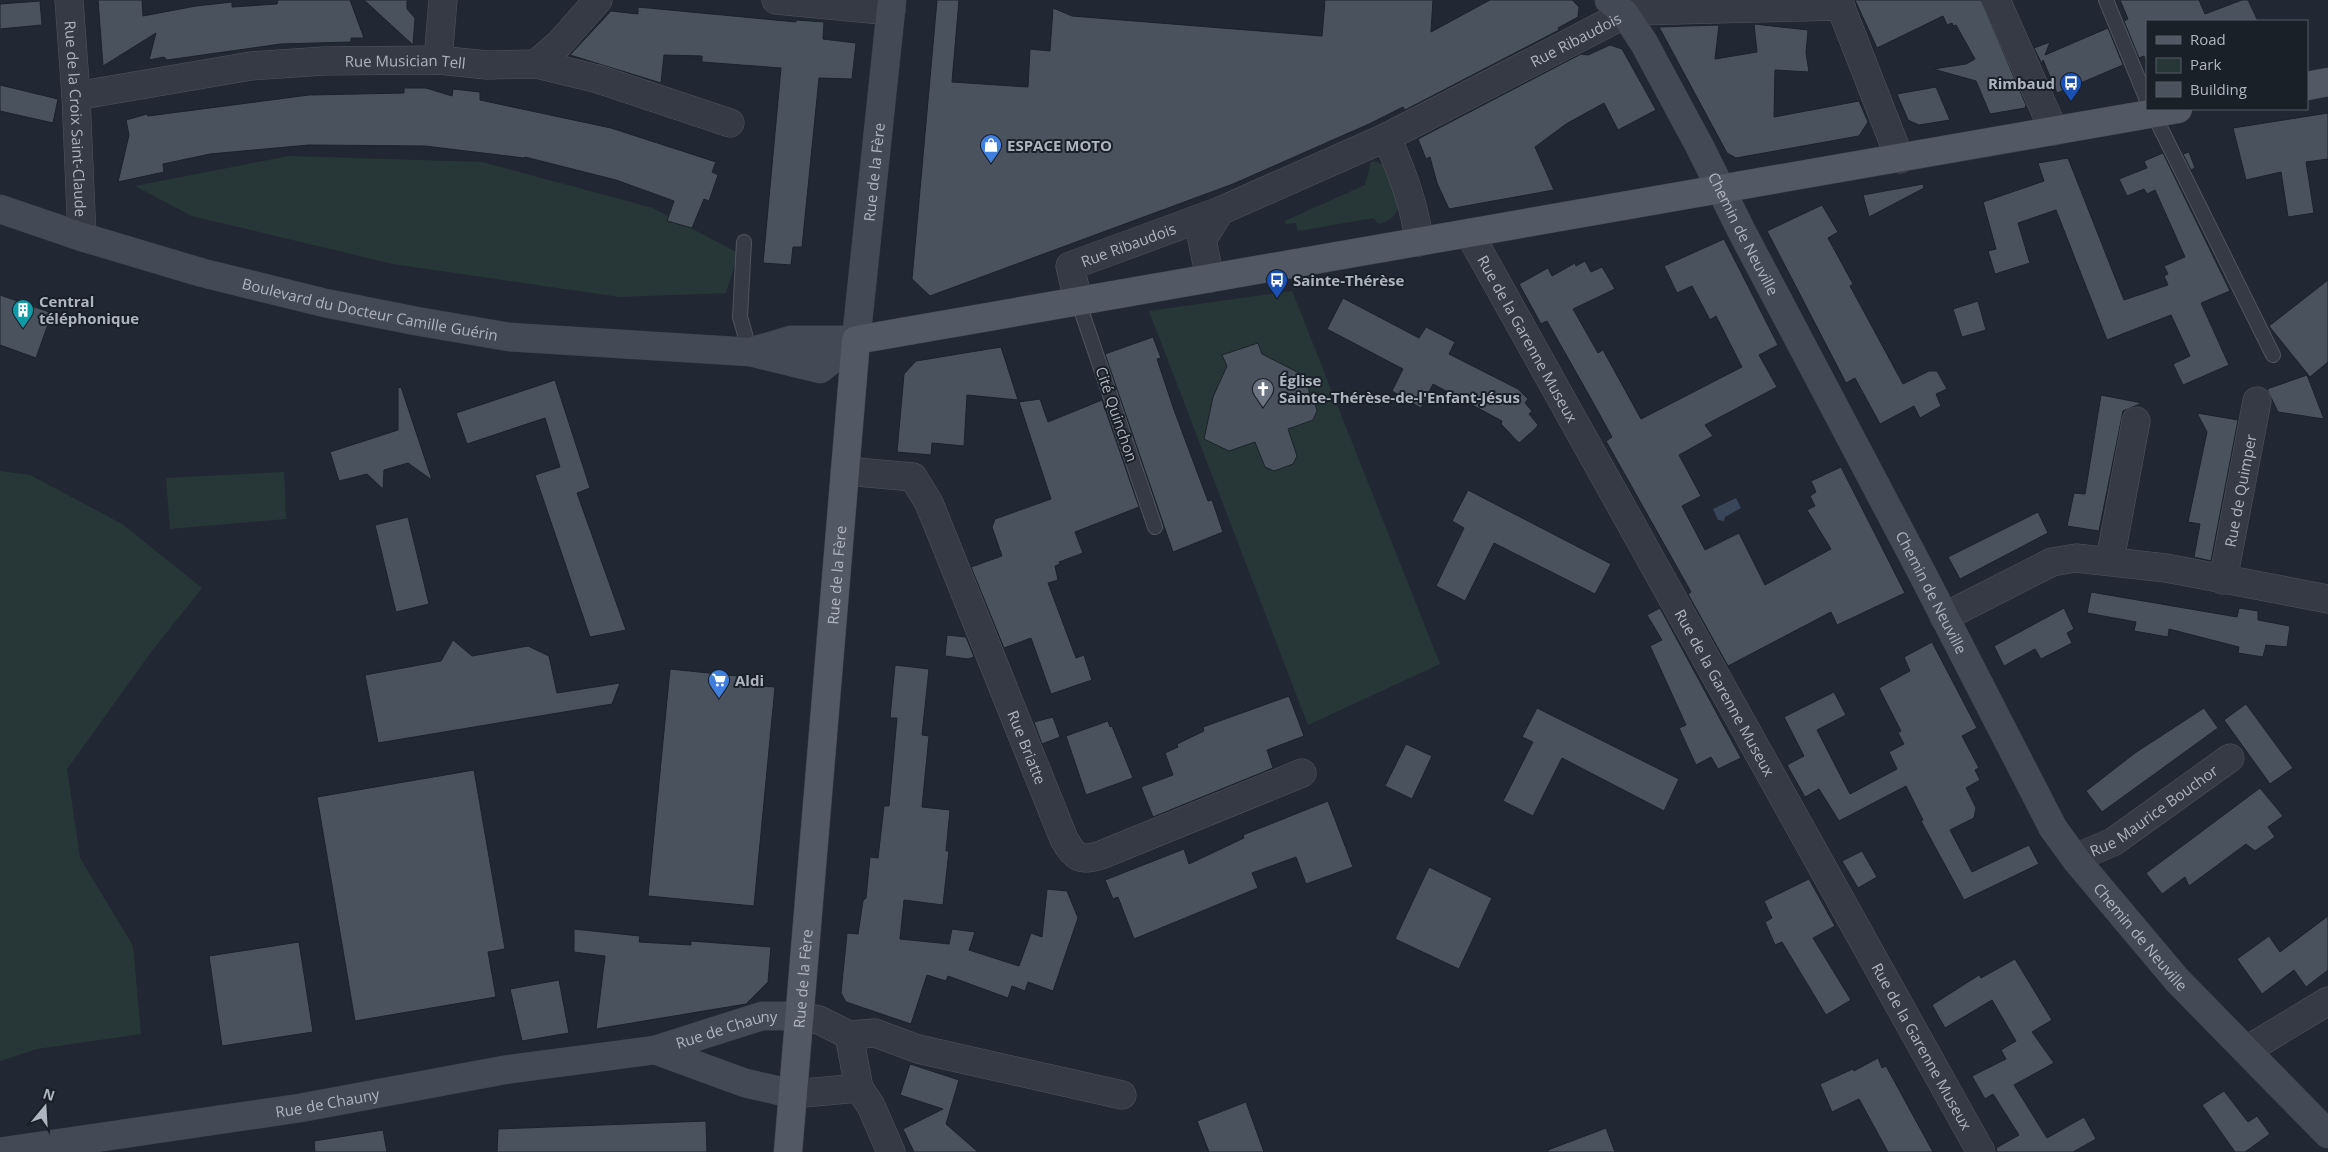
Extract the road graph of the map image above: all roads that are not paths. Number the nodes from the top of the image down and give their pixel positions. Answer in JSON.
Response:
{"nodes":[{"id":1,"x":69,"y":0,"type":"edge"},
{"id":2,"x":444,"y":0,"type":"edge"},
{"id":3,"x":598,"y":0,"type":"edge"},
{"id":4,"x":776,"y":0,"type":"edge"},
{"id":5,"x":1996,"y":0,"type":"edge"},
{"id":6,"x":2106,"y":0,"type":"edge"},
{"id":7,"x":1780,"y":3,"type":"edge"},
{"id":8,"x":1840,"y":3,"type":"edge"},
{"id":9,"x":891,"y":5,"type":"edge"},
{"id":10,"x":1617,"y":7,"type":"edge"},
{"id":11,"x":438,"y":60,"type":"junction"},
{"id":12,"x":536,"y":64,"type":"junction"},
{"id":13,"x":2328,"y":82,"type":"edge"},
{"id":14,"x":2146,"y":85,"type":"edge"},
{"id":15,"x":2308,"y":86,"type":"edge"},
{"id":16,"x":76,"y":96,"type":"junction"},
{"id":17,"x":2148,"y":110,"type":"edge"},
{"id":18,"x":2158,"y":110,"type":"edge"},
{"id":19,"x":730,"y":123,"type":"dead end"},
{"id":20,"x":2054,"y":131,"type":"junction"},
{"id":21,"x":1386,"y":137,"type":"junction"},
{"id":22,"x":1900,"y":159,"type":"junction"},
{"id":23,"x":1721,"y":189,"type":"junction"},
{"id":24,"x":0,"y":209,"type":"edge"},
{"id":25,"x":1220,"y":211,"type":"junction"},
{"id":26,"x":1469,"y":233,"type":"junction"},
{"id":27,"x":82,"y":237,"type":"junction"},
{"id":28,"x":744,"y":242,"type":"dead end"},
{"id":29,"x":1419,"y":242,"type":"junction"},
{"id":30,"x":1210,"y":278,"type":"junction"},
{"id":31,"x":1078,"y":301,"type":"junction"},
{"id":32,"x":856,"y":340,"type":"junction"},
{"id":33,"x":750,"y":352,"type":"junction"},
{"id":34,"x":2273,"y":355,"type":"dead end"},
{"id":35,"x":2257,"y":401,"type":"dead end"},
{"id":36,"x":2136,"y":421,"type":"dead end"},
{"id":37,"x":845,"y":471,"type":"junction"},
{"id":38,"x":1155,"y":527,"type":"dead end"},
{"id":39,"x":2110,"y":560,"type":"junction"},
{"id":40,"x":2223,"y":580,"type":"junction"},
{"id":41,"x":2328,"y":599,"type":"edge"},
{"id":42,"x":1944,"y":617,"type":"junction"},
{"id":43,"x":2230,"y":758,"type":"dead end"},
{"id":44,"x":1302,"y":773,"type":"dead end"},
{"id":45,"x":2077,"y":861,"type":"junction"},
{"id":46,"x":2328,"y":1001,"type":"edge"},
{"id":47,"x":800,"y":1016,"type":"junction"},
{"id":48,"x":849,"y":1035,"type":"junction"},
{"id":49,"x":655,"y":1050,"type":"junction"},
{"id":50,"x":2247,"y":1050,"type":"junction"},
{"id":51,"x":859,"y":1088,"type":"junction"},
{"id":52,"x":793,"y":1094,"type":"junction"},
{"id":53,"x":1122,"y":1095,"type":"dead end"},
{"id":54,"x":2328,"y":1134,"type":"edge"},
{"id":55,"x":0,"y":1152,"type":"edge"},
{"id":56,"x":788,"y":1152,"type":"edge"},
{"id":57,"x":891,"y":1152,"type":"edge"},
{"id":58,"x":1981,"y":1152,"type":"edge"}],
"edges":[{"from":1,"to":16,"type":"street","name":"Rue de la Croix Saint-Claude"},
{"from":2,"to":11,"type":"street"},
{"from":3,"to":12,"type":"street"},
{"from":4,"to":9,"type":"street"},
{"from":5,"to":20,"type":"street"},
{"from":6,"to":14,"type":"lane"},
{"from":7,"to":8,"type":"street","name":"Rue Ribaudois"},
{"from":7,"to":10,"type":"street","name":"Rue Ribaudois"},
{"from":8,"to":22,"type":"street"},
{"from":9,"to":32,"type":"main road","name":"Rue de la Fère"},
{"from":10,"to":21,"type":"street","name":"Rue Ribaudois"},
{"from":10,"to":23,"type":"main road","name":"Chemin de Neuville"},
{"from":11,"to":12,"type":"street","name":"Rue Musician Tell"},
{"from":11,"to":16,"type":"street","name":"Rue Musician Tell"},
{"from":12,"to":19,"type":"street","name":"Rue Musician Tell"},
{"from":13,"to":15,"type":"main road"},
{"from":16,"to":27,"type":"street","name":"Rue de la Croix Saint-Claude"},
{"from":17,"to":20,"type":"main road"},
{"from":18,"to":34,"type":"lane"},
{"from":20,"to":22,"type":"main road"},
{"from":21,"to":25,"type":"street","name":"Rue Ribaudois"},
{"from":21,"to":29,"type":"street"},
{"from":22,"to":23,"type":"main road"},
{"from":23,"to":26,"type":"main road"},
{"from":23,"to":42,"type":"main road","name":"Chemin de Neuville"},
{"from":24,"to":27,"type":"main road","name":"Boulevard du Docteur Camille Guérin"},
{"from":25,"to":30,"type":"street"},
{"from":25,"to":31,"type":"street","name":"Rue Ribaudois"},
{"from":26,"to":29,"type":"main road"},
{"from":26,"to":58,"type":"street","name":"Rue de la Garenne Museux"},
{"from":27,"to":33,"type":"main road","name":"Boulevard du Docteur Camille Guérin"},
{"from":28,"to":33,"type":"lane"},
{"from":29,"to":30,"type":"main road"},
{"from":30,"to":31,"type":"main road"},
{"from":31,"to":32,"type":"main road"},
{"from":31,"to":38,"type":"lane","name":"Cité Quinchon"},
{"from":32,"to":33,"type":"main road","name":"Boulevard du Docteur Camille Guérin"},
{"from":32,"to":37,"type":"main road","name":"Rue de la Fère"},
{"from":35,"to":40,"type":"street","name":"Rue de Quimper"},
{"from":36,"to":39,"type":"street"},
{"from":37,"to":44,"type":"street","name":"Rue Briatte"},
{"from":37,"to":47,"type":"main road","name":"Rue de la Fère"},
{"from":39,"to":40,"type":"street"},
{"from":39,"to":42,"type":"street"},
{"from":40,"to":41,"type":"street"},
{"from":42,"to":45,"type":"main road","name":"Chemin de Neuville"},
{"from":43,"to":45,"type":"street","name":"Rue Maurice Bouchor"},
{"from":45,"to":50,"type":"main road","name":"Chemin de Neuville"},
{"from":46,"to":50,"type":"street"},
{"from":47,"to":48,"type":"street"},
{"from":47,"to":49,"type":"main road","name":"Rue de Chauny"},
{"from":47,"to":52,"type":"main road","name":"Rue de la Fère"},
{"from":48,"to":51,"type":"street"},
{"from":48,"to":53,"type":"street"},
{"from":49,"to":52,"type":"main road","name":"Rue de Chauny"},
{"from":49,"to":55,"type":"main road","name":"Rue de Chauny"},
{"from":50,"to":54,"type":"main road","name":"Chemin de Neuville"},
{"from":51,"to":52,"type":"street"},
{"from":51,"to":57,"type":"street"},
{"from":52,"to":56,"type":"main road","name":"Rue de la Fère"}]}
